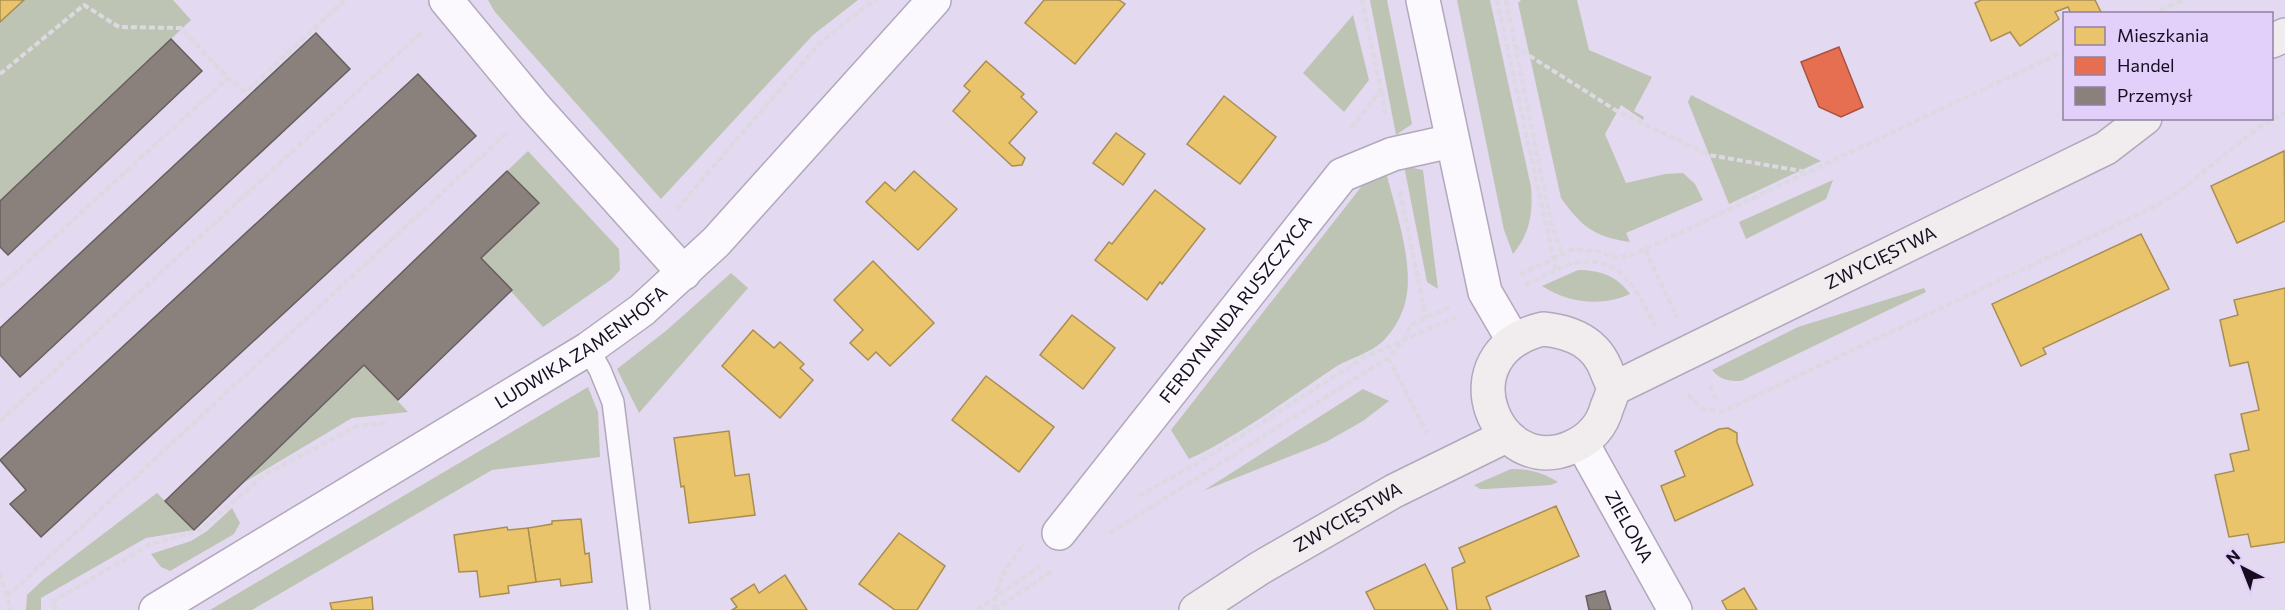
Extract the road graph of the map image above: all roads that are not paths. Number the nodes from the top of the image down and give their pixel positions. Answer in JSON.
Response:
{"nodes":[{"id":1,"x":934,"y":0,"type":"edge"},
{"id":2,"x":1424,"y":0,"type":"edge"},
{"id":3,"x":448,"y":3,"type":"edge"},
{"id":4,"x":2142,"y":120,"type":"edge"},
{"id":5,"x":1452,"y":141,"type":"junction"},
{"id":6,"x":684,"y":273,"type":"junction"},
{"id":7,"x":1513,"y":340,"type":"junction"},
{"id":8,"x":588,"y":349,"type":"junction"},
{"id":9,"x":1613,"y":389,"type":"junction"},
{"id":10,"x":1506,"y":436,"type":"junction"},
{"id":11,"x":1582,"y":443,"type":"junction"},
{"id":12,"x":1059,"y":533,"type":"dead end"},
{"id":13,"x":156,"y":610,"type":"edge"},
{"id":14,"x":639,"y":610,"type":"edge"},
{"id":15,"x":1196,"y":610,"type":"edge"},
{"id":16,"x":1675,"y":610,"type":"edge"}],
"edges":[{"from":1,"to":6,"type":"street","name":"LUDWIKA ZAMENHOFA"},
{"from":2,"to":5,"type":"street"},
{"from":3,"to":6,"type":"street"},
{"from":4,"to":9,"type":"main road","name":"ZWYCIĘSTWA"},
{"from":5,"to":7,"type":"street"},
{"from":5,"to":12,"type":"street","name":"FERDYNANDA RUSZCZYCA"},
{"from":6,"to":8,"type":"street","name":"LUDWIKA ZAMENHOFA"},
{"from":7,"to":9,"type":"main road"},
{"from":7,"to":10,"type":"main road"},
{"from":8,"to":13,"type":"street","name":"LUDWIKA ZAMENHOFA"},
{"from":8,"to":14,"type":"lane"},
{"from":9,"to":11,"type":"main road"},
{"from":10,"to":11,"type":"main road"},
{"from":10,"to":15,"type":"main road","name":"ZWYCIĘSTWA"},
{"from":11,"to":16,"type":"street","name":"ZIELONA"}]}
